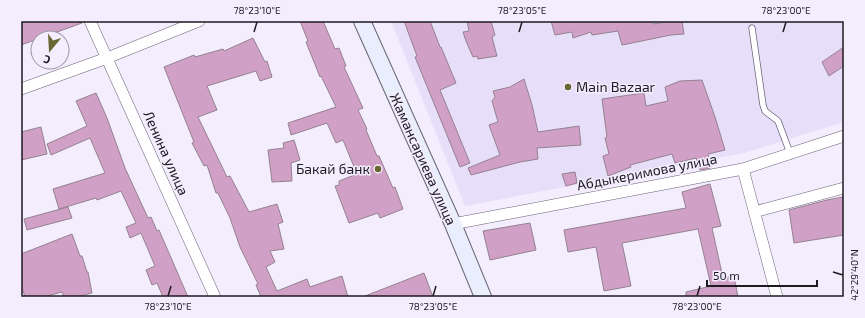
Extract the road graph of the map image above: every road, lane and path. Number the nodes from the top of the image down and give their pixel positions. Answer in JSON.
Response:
{"nodes":[{"id":1,"x":90,"y":21,"type":"edge"},
{"id":2,"x":199,"y":21,"type":"edge"},
{"id":3,"x":362,"y":21,"type":"edge"},
{"id":4,"x":752,"y":28,"type":"dead end"},
{"id":5,"x":107,"y":58,"type":"junction"},
{"id":6,"x":21,"y":89,"type":"edge"},
{"id":7,"x":844,"y":136,"type":"edge"},
{"id":8,"x":790,"y":153,"type":"junction"},
{"id":9,"x":743,"y":169,"type":"junction"},
{"id":10,"x":844,"y":188,"type":"edge"},
{"id":11,"x":754,"y":212,"type":"junction"},
{"id":12,"x":453,"y":224,"type":"junction"},
{"id":13,"x":215,"y":297,"type":"edge"},
{"id":14,"x":483,"y":297,"type":"edge"},
{"id":15,"x":776,"y":297,"type":"edge"}],
"edges":[{"from":1,"to":5,"type":"street","name":"Ленина улица"},
{"from":2,"to":5,"type":"street"},
{"from":3,"to":12,"type":"main road","name":"Жамансариева улица"},
{"from":4,"to":8,"type":"lane"},
{"from":5,"to":6,"type":"street"},
{"from":5,"to":13,"type":"street","name":"Ленина улица"},
{"from":7,"to":8,"type":"street","name":"Абдыкеримова улица"},
{"from":8,"to":9,"type":"street","name":"Абдыкеримова улица"},
{"from":9,"to":11,"type":"street"},
{"from":9,"to":12,"type":"street","name":"Абдыкеримова улица"},
{"from":10,"to":11,"type":"street"},
{"from":11,"to":15,"type":"street"},
{"from":12,"to":14,"type":"main road","name":"Жамансариева улица"}]}
